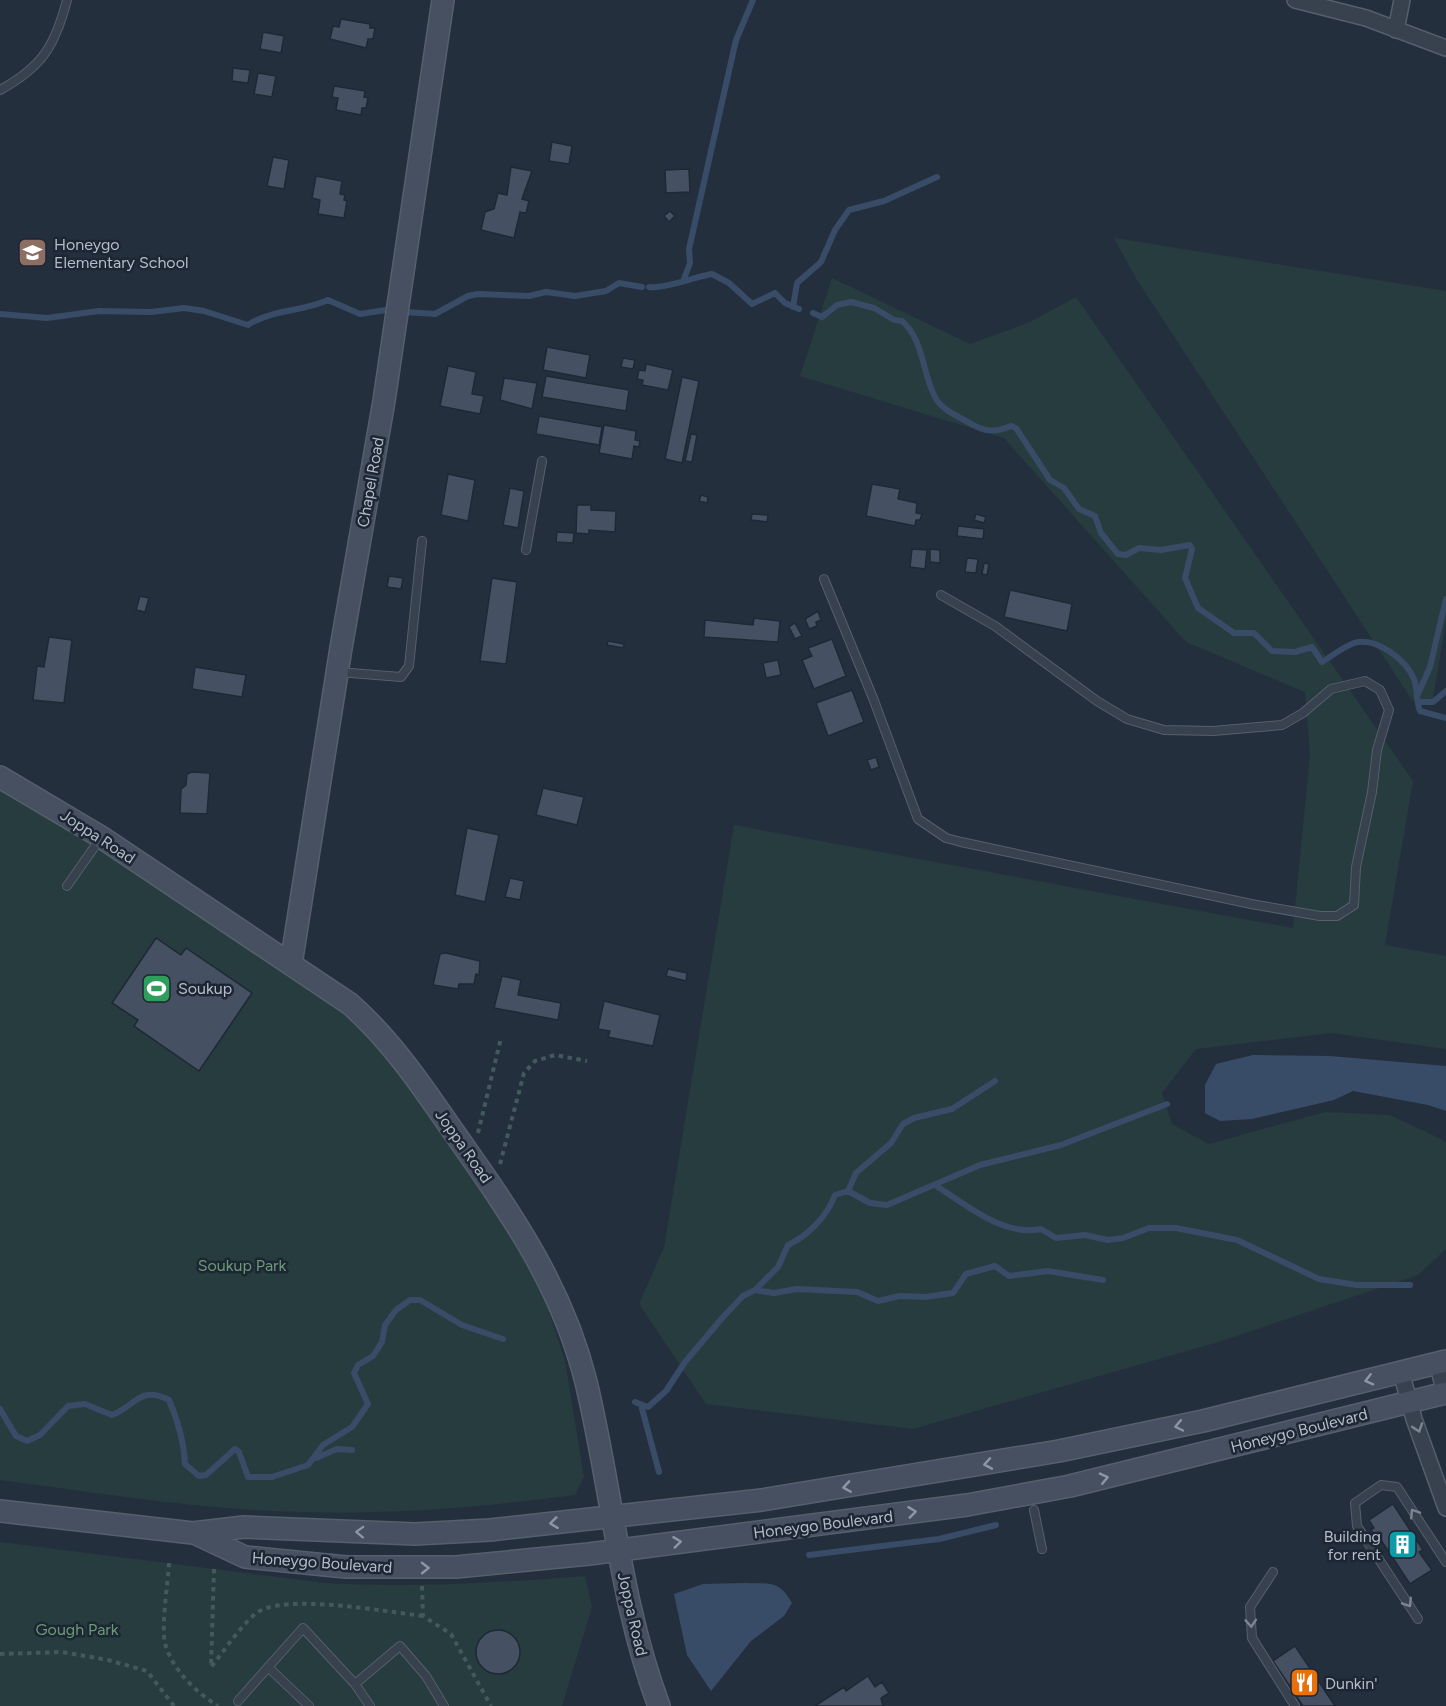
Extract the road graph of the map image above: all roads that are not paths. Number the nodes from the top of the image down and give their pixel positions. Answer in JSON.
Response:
{"nodes":[{"id":1,"x":67,"y":0,"type":"edge"},
{"id":2,"x":443,"y":0,"type":"edge"},
{"id":3,"x":1295,"y":0,"type":"edge"},
{"id":4,"x":1402,"y":0,"type":"edge"},
{"id":5,"x":1396,"y":30,"type":"junction"},
{"id":6,"x":1446,"y":48,"type":"edge"},
{"id":7,"x":0,"y":90,"type":"edge"},
{"id":8,"x":542,"y":461,"type":"dead end"},
{"id":9,"x":422,"y":541,"type":"dead end"},
{"id":10,"x":526,"y":550,"type":"dead end"},
{"id":11,"x":824,"y":579,"type":"dead end"},
{"id":12,"x":941,"y":595,"type":"dead end"},
{"id":13,"x":337,"y":672,"type":"junction"},
{"id":14,"x":0,"y":777,"type":"edge"},
{"id":15,"x":101,"y":837,"type":"junction"},
{"id":16,"x":67,"y":886,"type":"dead end"},
{"id":17,"x":291,"y":964,"type":"junction"},
{"id":18,"x":1442,"y":1362,"type":"edge"},
{"id":19,"x":1401,"y":1372,"type":"junction"},
{"id":20,"x":1446,"y":1394,"type":"edge"},
{"id":21,"x":1410,"y":1402,"type":"junction"},
{"id":22,"x":1446,"y":1508,"type":"edge"},
{"id":23,"x":1034,"y":1510,"type":"dead end"},
{"id":24,"x":0,"y":1511,"type":"edge"},
{"id":25,"x":612,"y":1516,"type":"junction"},
{"id":26,"x":193,"y":1533,"type":"junction"},
{"id":27,"x":1042,"y":1549,"type":"dead end"},
{"id":28,"x":619,"y":1550,"type":"junction"},
{"id":29,"x":1446,"y":1562,"type":"edge"},
{"id":30,"x":1273,"y":1572,"type":"dead end"},
{"id":31,"x":1418,"y":1619,"type":"dead end"},
{"id":32,"x":268,"y":1667,"type":"junction"},
{"id":33,"x":355,"y":1684,"type":"junction"},
{"id":34,"x":237,"y":1701,"type":"dead end"},
{"id":35,"x":309,"y":1706,"type":"edge"},
{"id":36,"x":370,"y":1706,"type":"edge"},
{"id":37,"x":444,"y":1706,"type":"edge"},
{"id":38,"x":659,"y":1706,"type":"edge"},
{"id":39,"x":1295,"y":1706,"type":"edge"}],
"edges":[{"from":1,"to":7,"type":"lane"},
{"from":2,"to":13,"type":"main road","name":"Chapel Road"},
{"from":3,"to":5,"type":"street"},
{"from":4,"to":5,"type":"street"},
{"from":5,"to":6,"type":"street"},
{"from":8,"to":10,"type":"lane"},
{"from":9,"to":13,"type":"lane"},
{"from":11,"to":12,"type":"lane"},
{"from":13,"to":17,"type":"main road","name":"Chapel Road"},
{"from":14,"to":15,"type":"main road","name":"Joppa Road"},
{"from":15,"to":16,"type":"lane"},
{"from":15,"to":17,"type":"main road","name":"Joppa Road"},
{"from":17,"to":25,"type":"main road","name":"Joppa Road"},
{"from":18,"to":19,"type":"main road","name":"Honeygo Boulevard"},
{"from":18,"to":20,"type":"street"},
{"from":19,"to":21,"type":"street"},
{"from":19,"to":25,"type":"main road","name":"Honeygo Boulevard","one_way":true},
{"from":20,"to":21,"type":"main road","name":"Honeygo Boulevard"},
{"from":21,"to":22,"type":"street","one_way":true},
{"from":28,"to":21,"type":"main road","name":"Honeygo Boulevard","one_way":true},
{"from":23,"to":27,"type":"lane"},
{"from":24,"to":26,"type":"main road","name":"Honeygo Boulevard"},
{"from":25,"to":26,"type":"main road","name":"Honeygo Boulevard","one_way":true},
{"from":25,"to":28,"type":"main road","name":"Joppa Road"},
{"from":26,"to":28,"type":"main road","name":"Honeygo Boulevard","one_way":true},
{"from":28,"to":38,"type":"main road","name":"Joppa Road"},
{"from":29,"to":31,"type":"lane","one_way":true},
{"from":30,"to":39,"type":"lane","one_way":true},
{"from":32,"to":33,"type":"lane"},
{"from":32,"to":34,"type":"lane"},
{"from":32,"to":35,"type":"lane"},
{"from":33,"to":36,"type":"lane"},
{"from":33,"to":37,"type":"lane"}]}
